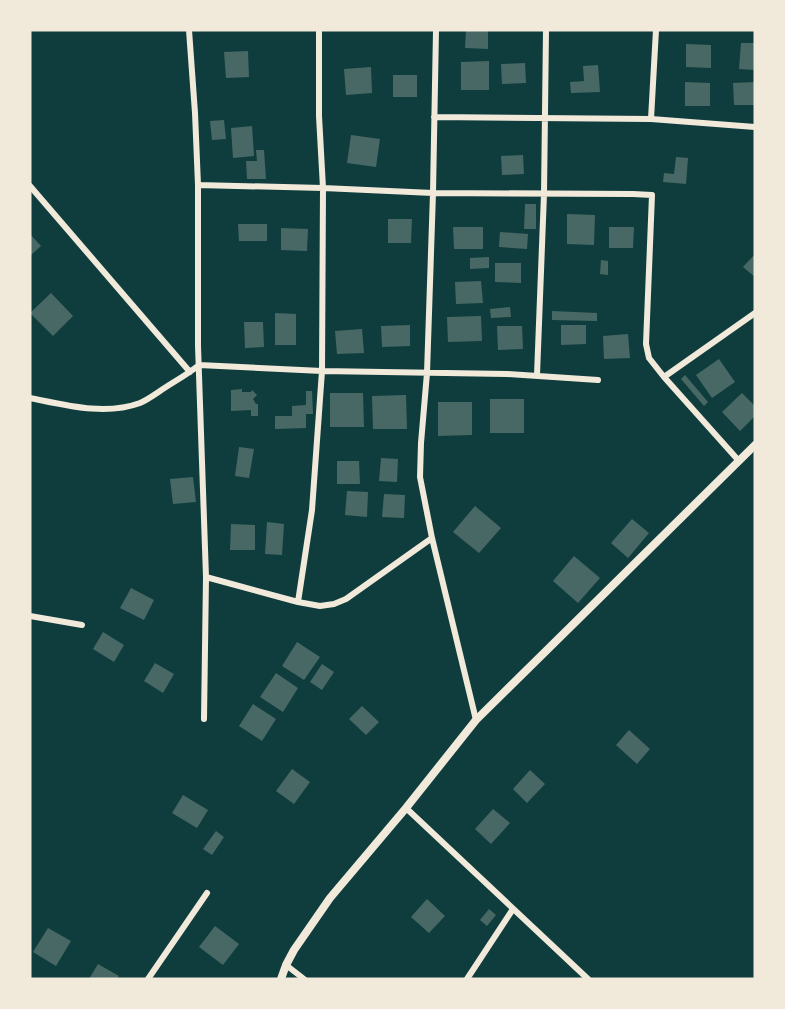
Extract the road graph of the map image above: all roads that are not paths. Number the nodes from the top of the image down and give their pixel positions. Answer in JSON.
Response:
{"nodes":[{"id":1,"x":189,"y":30,"type":"edge"},
{"id":2,"x":319,"y":30,"type":"edge"},
{"id":3,"x":436,"y":30,"type":"edge"},
{"id":4,"x":546,"y":30,"type":"edge"},
{"id":5,"x":656,"y":30,"type":"edge"},
{"id":6,"x":434,"y":117,"type":"junction"},
{"id":7,"x":545,"y":119,"type":"junction"},
{"id":8,"x":651,"y":119,"type":"junction"},
{"id":9,"x":755,"y":127,"type":"edge"},
{"id":10,"x":198,"y":185,"type":"junction"},
{"id":11,"x":30,"y":186,"type":"edge"},
{"id":12,"x":324,"y":188,"type":"junction"},
{"id":13,"x":433,"y":193,"type":"junction"},
{"id":14,"x":544,"y":194,"type":"junction"},
{"id":15,"x":755,"y":312,"type":"edge"},
{"id":16,"x":199,"y":365,"type":"junction"},
{"id":17,"x":322,"y":371,"type":"junction"},
{"id":18,"x":190,"y":372,"type":"junction"},
{"id":19,"x":427,"y":373,"type":"junction"},
{"id":20,"x":537,"y":375,"type":"junction"},
{"id":21,"x":664,"y":377,"type":"junction"},
{"id":22,"x":598,"y":380,"type":"dead end"},
{"id":23,"x":30,"y":398,"type":"edge"},
{"id":24,"x":755,"y":445,"type":"edge"},
{"id":25,"x":739,"y":461,"type":"junction"},
{"id":26,"x":432,"y":538,"type":"junction"},
{"id":27,"x":206,"y":577,"type":"junction"},
{"id":28,"x":298,"y":602,"type":"junction"},
{"id":29,"x":30,"y":616,"type":"edge"},
{"id":30,"x":82,"y":625,"type":"dead end"},
{"id":31,"x":204,"y":719,"type":"dead end"},
{"id":32,"x":476,"y":720,"type":"junction"},
{"id":33,"x":406,"y":808,"type":"junction"},
{"id":34,"x":207,"y":893,"type":"dead end"},
{"id":35,"x":513,"y":909,"type":"junction"},
{"id":36,"x":286,"y":965,"type":"junction"},
{"id":37,"x":148,"y":979,"type":"edge"},
{"id":38,"x":281,"y":979,"type":"edge"},
{"id":39,"x":304,"y":979,"type":"edge"},
{"id":40,"x":467,"y":979,"type":"edge"},
{"id":41,"x":588,"y":979,"type":"edge"}],
"edges":[{"from":1,"to":10,"type":"street"},
{"from":2,"to":12,"type":"street"},
{"from":3,"to":6,"type":"street"},
{"from":4,"to":7,"type":"street"},
{"from":5,"to":8,"type":"street"},
{"from":6,"to":7,"type":"street"},
{"from":6,"to":13,"type":"street"},
{"from":7,"to":8,"type":"street"},
{"from":7,"to":14,"type":"street"},
{"from":8,"to":9,"type":"street"},
{"from":10,"to":12,"type":"street"},
{"from":10,"to":16,"type":"street"},
{"from":11,"to":18,"type":"street"},
{"from":12,"to":13,"type":"street"},
{"from":12,"to":17,"type":"street"},
{"from":13,"to":14,"type":"street"},
{"from":13,"to":19,"type":"street"},
{"from":14,"to":20,"type":"street"},
{"from":14,"to":21,"type":"street"},
{"from":15,"to":21,"type":"street"},
{"from":16,"to":17,"type":"street"},
{"from":16,"to":18,"type":"street"},
{"from":16,"to":27,"type":"street"},
{"from":17,"to":19,"type":"street"},
{"from":17,"to":28,"type":"street"},
{"from":18,"to":23,"type":"street"},
{"from":19,"to":20,"type":"street"},
{"from":19,"to":26,"type":"street"},
{"from":20,"to":22,"type":"street"},
{"from":21,"to":25,"type":"street"},
{"from":24,"to":25,"type":"street"},
{"from":25,"to":32,"type":"street"},
{"from":26,"to":28,"type":"street"},
{"from":26,"to":32,"type":"street"},
{"from":27,"to":28,"type":"street"},
{"from":27,"to":31,"type":"street"},
{"from":29,"to":30,"type":"street"},
{"from":32,"to":33,"type":"street"},
{"from":33,"to":35,"type":"street"},
{"from":33,"to":36,"type":"street"},
{"from":34,"to":37,"type":"street"},
{"from":35,"to":40,"type":"street"},
{"from":35,"to":41,"type":"street"},
{"from":36,"to":38,"type":"street"},
{"from":36,"to":39,"type":"street"}]}
